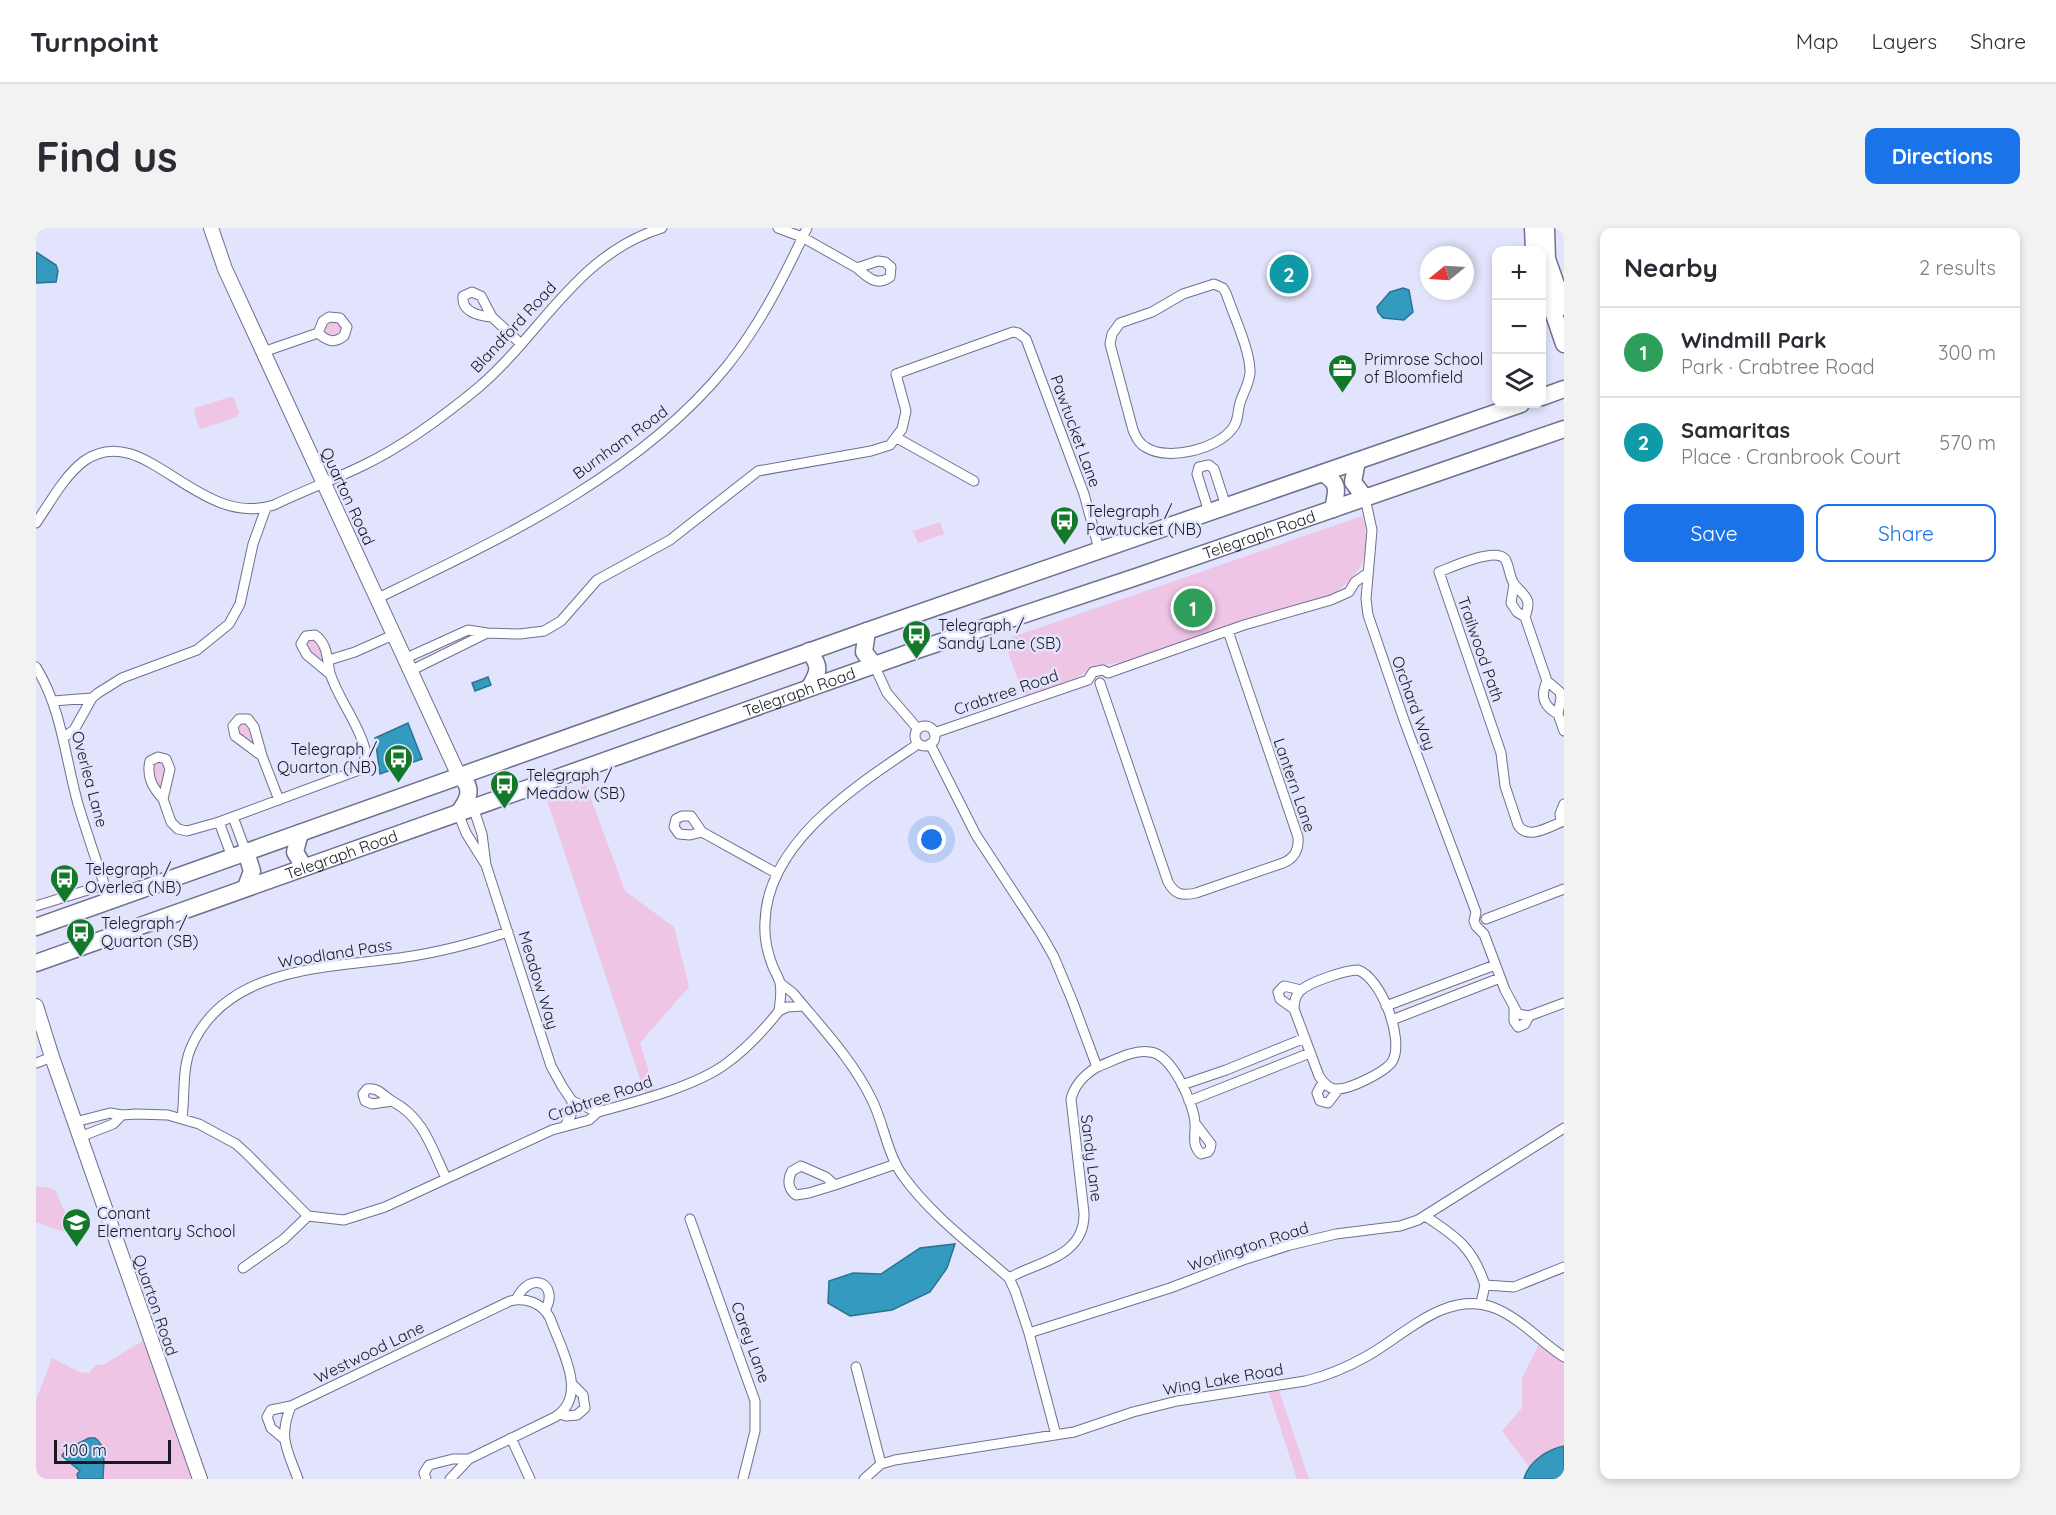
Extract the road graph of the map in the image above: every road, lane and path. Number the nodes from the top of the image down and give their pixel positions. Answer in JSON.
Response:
{"nodes":[{"id":1,"x":211,"y":228,"type":"edge"},
{"id":2,"x":662,"y":228,"type":"edge"},
{"id":3,"x":778,"y":228,"type":"edge"},
{"id":4,"x":807,"y":228,"type":"edge"},
{"id":5,"x":1533,"y":228,"type":"edge"},
{"id":6,"x":1546,"y":228,"type":"edge"},
{"id":7,"x":802,"y":237,"type":"junction"},
{"id":8,"x":1534,"y":246,"type":"edge"},
{"id":9,"x":857,"y":267,"type":"dead end"},
{"id":10,"x":1546,"y":291,"type":"edge"},
{"id":11,"x":1564,"y":307,"type":"edge"},
{"id":12,"x":492,"y":317,"type":"dead end"},
{"id":13,"x":318,"y":333,"type":"dead end"},
{"id":14,"x":521,"y":344,"type":"junction"},
{"id":15,"x":1564,"y":344,"type":"edge"},
{"id":16,"x":263,"y":352,"type":"junction"},
{"id":17,"x":1564,"y":389,"type":"edge"},
{"id":18,"x":1546,"y":395,"type":"edge"},
{"id":19,"x":1509,"y":408,"type":"edge"},
{"id":20,"x":1564,"y":429,"type":"edge"},
{"id":21,"x":897,"y":438,"type":"junction"},
{"id":22,"x":1198,"y":449,"type":"junction"},
{"id":23,"x":1357,"y":461,"type":"junction"},
{"id":24,"x":1203,"y":466,"type":"junction"},
{"id":25,"x":1322,"y":473,"type":"junction"},
{"id":26,"x":323,"y":482,"type":"junction"},
{"id":27,"x":974,"y":482,"type":"dead end"},
{"id":28,"x":1365,"y":498,"type":"junction"},
{"id":29,"x":1226,"y":506,"type":"junction"},
{"id":30,"x":266,"y":508,"type":"junction"},
{"id":31,"x":1333,"y":508,"type":"junction"},
{"id":32,"x":1209,"y":512,"type":"junction"},
{"id":33,"x":36,"y":523,"type":"edge"},
{"id":34,"x":1099,"y":549,"type":"junction"},
{"id":35,"x":1368,"y":573,"type":"junction"},
{"id":36,"x":1514,"y":584,"type":"junction"},
{"id":37,"x":1350,"y":592,"type":"junction"},
{"id":38,"x":376,"y":599,"type":"junction"},
{"id":39,"x":1366,"y":599,"type":"junction"},
{"id":40,"x":1526,"y":617,"type":"junction"},
{"id":41,"x":867,"y":631,"type":"junction"},
{"id":42,"x":1227,"y":631,"type":"junction"},
{"id":43,"x":393,"y":635,"type":"junction"},
{"id":44,"x":809,"y":651,"type":"junction"},
{"id":45,"x":328,"y":660,"type":"junction"},
{"id":46,"x":874,"y":664,"type":"junction"},
{"id":47,"x":407,"y":665,"type":"junction"},
{"id":48,"x":36,"y":667,"type":"edge"},
{"id":49,"x":1108,"y":673,"type":"junction"},
{"id":50,"x":330,"y":674,"type":"junction"},
{"id":51,"x":1088,"y":680,"type":"junction"},
{"id":52,"x":1547,"y":681,"type":"junction"},
{"id":53,"x":1100,"y":683,"type":"junction"},
{"id":54,"x":810,"y":687,"type":"junction"},
{"id":55,"x":92,"y":698,"type":"junction"},
{"id":56,"x":53,"y":701,"type":"junction"},
{"id":57,"x":1558,"y":714,"type":"junction"},
{"id":58,"x":918,"y":729,"type":"junction"},
{"id":59,"x":1564,"y":731,"type":"edge"},
{"id":60,"x":934,"y":733,"type":"junction"},
{"id":61,"x":64,"y":737,"type":"junction"},
{"id":62,"x":918,"y":744,"type":"junction"},
{"id":63,"x":930,"y":744,"type":"junction"},
{"id":64,"x":262,"y":756,"type":"dead end"},
{"id":65,"x":459,"y":776,"type":"junction"},
{"id":66,"x":163,"y":799,"type":"dead end"},
{"id":67,"x":279,"y":800,"type":"junction"},
{"id":68,"x":1564,"y":804,"type":"edge"},
{"id":69,"x":466,"y":810,"type":"junction"},
{"id":70,"x":233,"y":817,"type":"junction"},
{"id":71,"x":1563,"y":821,"type":"edge"},
{"id":72,"x":219,"y":822,"type":"junction"},
{"id":73,"x":702,"y":832,"type":"dead end"},
{"id":74,"x":300,"y":833,"type":"junction"},
{"id":75,"x":239,"y":855,"type":"junction"},
{"id":76,"x":486,"y":865,"type":"junction"},
{"id":77,"x":304,"y":867,"type":"junction"},
{"id":78,"x":776,"y":873,"type":"junction"},
{"id":79,"x":104,"y":885,"type":"junction"},
{"id":80,"x":246,"y":887,"type":"junction"},
{"id":81,"x":1564,"y":889,"type":"edge"},
{"id":82,"x":110,"y":901,"type":"junction"},
{"id":83,"x":36,"y":906,"type":"edge"},
{"id":84,"x":1476,"y":912,"type":"junction"},
{"id":85,"x":1486,"y":919,"type":"junction"},
{"id":86,"x":36,"y":927,"type":"edge"},
{"id":87,"x":508,"y":932,"type":"junction"},
{"id":88,"x":1484,"y":934,"type":"junction"},
{"id":89,"x":36,"y":963,"type":"edge"},
{"id":90,"x":1495,"y":965,"type":"junction"},
{"id":91,"x":1500,"y":978,"type":"junction"},
{"id":92,"x":780,"y":983,"type":"junction"},
{"id":93,"x":1301,"y":990,"type":"junction"},
{"id":94,"x":1564,"y":1003,"type":"edge"},
{"id":95,"x":36,"y":1006,"type":"edge"},
{"id":96,"x":803,"y":1006,"type":"junction"},
{"id":97,"x":1294,"y":1009,"type":"junction"},
{"id":98,"x":779,"y":1011,"type":"junction"},
{"id":99,"x":1389,"y":1013,"type":"junction"},
{"id":100,"x":1522,"y":1014,"type":"junction"},
{"id":101,"x":1307,"y":1046,"type":"junction"},
{"id":102,"x":52,"y":1057,"type":"junction"},
{"id":103,"x":36,"y":1063,"type":"edge"},
{"id":104,"x":1097,"y":1067,"type":"junction"},
{"id":105,"x":1323,"y":1082,"type":"junction"},
{"id":106,"x":1182,"y":1085,"type":"junction"},
{"id":107,"x":1338,"y":1090,"type":"junction"},
{"id":108,"x":392,"y":1101,"type":"dead end"},
{"id":109,"x":572,"y":1101,"type":"junction"},
{"id":110,"x":1189,"y":1101,"type":"junction"},
{"id":111,"x":598,"y":1112,"type":"junction"},
{"id":112,"x":122,"y":1116,"type":"junction"},
{"id":113,"x":182,"y":1118,"type":"junction"},
{"id":114,"x":75,"y":1122,"type":"junction"},
{"id":115,"x":1195,"y":1124,"type":"dead end"},
{"id":116,"x":565,"y":1126,"type":"junction"},
{"id":117,"x":1564,"y":1128,"type":"edge"},
{"id":118,"x":80,"y":1137,"type":"junction"},
{"id":119,"x":896,"y":1164,"type":"junction"},
{"id":120,"x":446,"y":1178,"type":"junction"},
{"id":121,"x":835,"y":1185,"type":"junction"},
{"id":122,"x":308,"y":1216,"type":"junction"},
{"id":123,"x":1425,"y":1216,"type":"junction"},
{"id":124,"x":690,"y":1219,"type":"dead end"},
{"id":125,"x":1564,"y":1267,"type":"edge"},
{"id":126,"x":243,"y":1268,"type":"dead end"},
{"id":127,"x":1009,"y":1278,"type":"junction"},
{"id":128,"x":1485,"y":1285,"type":"junction"},
{"id":129,"x":516,"y":1300,"type":"junction"},
{"id":130,"x":1481,"y":1304,"type":"junction"},
{"id":131,"x":545,"y":1310,"type":"junction"},
{"id":132,"x":1029,"y":1333,"type":"junction"},
{"id":133,"x":1564,"y":1357,"type":"edge"},
{"id":134,"x":856,"y":1367,"type":"dead end"},
{"id":135,"x":573,"y":1385,"type":"junction"},
{"id":136,"x":291,"y":1406,"type":"junction"},
{"id":137,"x":560,"y":1414,"type":"junction"},
{"id":138,"x":1056,"y":1435,"type":"junction"},
{"id":139,"x":283,"y":1438,"type":"junction"},
{"id":140,"x":511,"y":1438,"type":"junction"},
{"id":141,"x":470,"y":1459,"type":"junction"},
{"id":142,"x":881,"y":1464,"type":"junction"},
{"id":143,"x":200,"y":1479,"type":"edge"},
{"id":144,"x":298,"y":1479,"type":"edge"},
{"id":145,"x":426,"y":1479,"type":"edge"},
{"id":146,"x":450,"y":1479,"type":"edge"},
{"id":147,"x":530,"y":1479,"type":"edge"},
{"id":148,"x":743,"y":1479,"type":"edge"},
{"id":149,"x":864,"y":1479,"type":"edge"}],
"edges":[{"from":1,"to":16,"type":"street","name":"Quarton Road"},
{"from":2,"to":14,"type":"street","name":"Blandford Road"},
{"from":3,"to":7,"type":"street"},
{"from":4,"to":7,"type":"street","name":"Burnham Road"},
{"from":5,"to":8,"type":"highway"},
{"from":6,"to":11,"type":"highway"},
{"from":7,"to":9,"type":"street"},
{"from":7,"to":38,"type":"street","name":"Burnham Road"},
{"from":10,"to":15,"type":"highway"},
{"from":12,"to":14,"type":"street"},
{"from":13,"to":16,"type":"street"},
{"from":14,"to":26,"type":"street","name":"Blandford Road"},
{"from":16,"to":26,"type":"street","name":"Quarton Road"},
{"from":17,"to":18,"type":"highway"},
{"from":19,"to":23,"type":"highway","name":"Telegraph Road"},
{"from":20,"to":28,"type":"highway","name":"Telegraph Road"},
{"from":21,"to":27,"type":"street"},
{"from":21,"to":34,"type":"street","name":"Pawtucket Lane"},
{"from":21,"to":47,"type":"street"},
{"from":22,"to":22,"type":"street"},
{"from":22,"to":24,"type":"street"},
{"from":23,"to":25,"type":"highway","name":"Telegraph Road"},
{"from":23,"to":28,"type":"highway"},
{"from":24,"to":29,"type":"street"},
{"from":24,"to":32,"type":"street"},
{"from":25,"to":29,"type":"highway","name":"Telegraph Road"},
{"from":25,"to":31,"type":"highway"},
{"from":26,"to":30,"type":"street","name":"Blandford Road"},
{"from":26,"to":38,"type":"street","name":"Quarton Road"},
{"from":28,"to":31,"type":"highway","name":"Telegraph Road"},
{"from":28,"to":35,"type":"street","name":"Orchard Way"},
{"from":29,"to":32,"type":"highway","name":"Telegraph Road"},
{"from":30,"to":33,"type":"street"},
{"from":30,"to":55,"type":"street"},
{"from":31,"to":46,"type":"highway","name":"Telegraph Road"},
{"from":32,"to":34,"type":"highway","name":"Telegraph Road"},
{"from":34,"to":41,"type":"highway","name":"Telegraph Road"},
{"from":35,"to":37,"type":"street","name":"Crabtree Road"},
{"from":35,"to":39,"type":"street","name":"Orchard Way"},
{"from":36,"to":40,"type":"street","name":"Trailwood Path"},
{"from":36,"to":40,"type":"street","name":"Trailwood Path"},
{"from":36,"to":71,"type":"street","name":"Trailwood Path"},
{"from":37,"to":39,"type":"street"},
{"from":37,"to":42,"type":"street","name":"Crabtree Road"},
{"from":38,"to":43,"type":"street","name":"Quarton Road"},
{"from":39,"to":84,"type":"street","name":"Orchard Way"},
{"from":40,"to":52,"type":"street","name":"Trailwood Path"},
{"from":41,"to":44,"type":"highway","name":"Telegraph Road"},
{"from":41,"to":46,"type":"highway"},
{"from":42,"to":49,"type":"street","name":"Crabtree Road"},
{"from":42,"to":53,"type":"street","name":"Lantern Lane"},
{"from":43,"to":45,"type":"street"},
{"from":43,"to":47,"type":"street","name":"Quarton Road"},
{"from":44,"to":54,"type":"highway"},
{"from":44,"to":65,"type":"highway","name":"Telegraph Road"},
{"from":45,"to":50,"type":"street"},
{"from":45,"to":50,"type":"street"},
{"from":46,"to":54,"type":"highway","name":"Telegraph Road"},
{"from":46,"to":58,"type":"street"},
{"from":47,"to":65,"type":"street","name":"Quarton Road"},
{"from":48,"to":56,"type":"street","name":"Overlea Lane"},
{"from":49,"to":51,"type":"street","name":"Crabtree Road"},
{"from":49,"to":53,"type":"street"},
{"from":50,"to":67,"type":"street"},
{"from":51,"to":53,"type":"street"},
{"from":51,"to":60,"type":"street","name":"Crabtree Road"},
{"from":52,"to":57,"type":"street","name":"Trailwood Path"},
{"from":52,"to":57,"type":"street","name":"Trailwood Path"},
{"from":54,"to":69,"type":"highway","name":"Telegraph Road"},
{"from":55,"to":56,"type":"street"},
{"from":55,"to":61,"type":"street"},
{"from":56,"to":61,"type":"street","name":"Overlea Lane"},
{"from":57,"to":59,"type":"street","name":"Trailwood Path"},
{"from":58,"to":60,"type":"street"},
{"from":58,"to":62,"type":"street"},
{"from":60,"to":63,"type":"street"},
{"from":61,"to":79,"type":"street","name":"Overlea Lane"},
{"from":62,"to":63,"type":"street"},
{"from":62,"to":78,"type":"street"},
{"from":63,"to":104,"type":"street"},
{"from":64,"to":67,"type":"street"},
{"from":65,"to":69,"type":"highway"},
{"from":65,"to":74,"type":"highway","name":"Telegraph Road"},
{"from":66,"to":72,"type":"street"},
{"from":67,"to":70,"type":"street"},
{"from":68,"to":71,"type":"street"},
{"from":69,"to":76,"type":"street","name":"Meadow Way"},
{"from":69,"to":76,"type":"street","name":"Meadow Way"},
{"from":69,"to":77,"type":"highway","name":"Telegraph Road"},
{"from":70,"to":72,"type":"street"},
{"from":70,"to":75,"type":"street"},
{"from":72,"to":75,"type":"street"},
{"from":73,"to":78,"type":"street"},
{"from":74,"to":75,"type":"highway","name":"Telegraph Road"},
{"from":74,"to":77,"type":"highway"},
{"from":75,"to":80,"type":"highway"},
{"from":75,"to":82,"type":"highway","name":"Telegraph Road"},
{"from":76,"to":87,"type":"street","name":"Meadow Way"},
{"from":77,"to":80,"type":"highway","name":"Telegraph Road"},
{"from":78,"to":92,"type":"street"},
{"from":79,"to":82,"type":"street","name":"Overlea Lane"},
{"from":79,"to":83,"type":"street"},
{"from":80,"to":89,"type":"highway","name":"Telegraph Road"},
{"from":81,"to":85,"type":"street"},
{"from":82,"to":86,"type":"highway","name":"Telegraph Road"},
{"from":84,"to":85,"type":"street"},
{"from":84,"to":88,"type":"street","name":"Orchard Way"},
{"from":85,"to":88,"type":"street","name":"Orchard Way"},
{"from":87,"to":109,"type":"street","name":"Meadow Way"},
{"from":87,"to":113,"type":"street","name":"Woodland Pass"},
{"from":88,"to":90,"type":"street","name":"Orchard Way"},
{"from":90,"to":91,"type":"street","name":"Orchard Way"},
{"from":90,"to":99,"type":"street"},
{"from":91,"to":99,"type":"street"},
{"from":91,"to":100,"type":"street","name":"Orchard Way"},
{"from":92,"to":96,"type":"street"},
{"from":92,"to":98,"type":"street"},
{"from":93,"to":97,"type":"street"},
{"from":93,"to":97,"type":"street"},
{"from":93,"to":99,"type":"street"},
{"from":94,"to":100,"type":"street"},
{"from":95,"to":102,"type":"street","name":"Quarton Road"},
{"from":96,"to":98,"type":"street"},
{"from":96,"to":119,"type":"street"},
{"from":97,"to":101,"type":"street"},
{"from":98,"to":111,"type":"street","name":"Crabtree Road"},
{"from":99,"to":107,"type":"street"},
{"from":100,"to":100,"type":"street","name":"Orchard Way"},
{"from":101,"to":105,"type":"street"},
{"from":101,"to":106,"type":"street"},
{"from":101,"to":110,"type":"street"},
{"from":102,"to":103,"type":"street"},
{"from":102,"to":114,"type":"street","name":"Quarton Road"},
{"from":104,"to":106,"type":"street"},
{"from":104,"to":127,"type":"street","name":"Sandy Lane"},
{"from":105,"to":107,"type":"street"},
{"from":105,"to":107,"type":"street"},
{"from":106,"to":110,"type":"street"},
{"from":108,"to":120,"type":"street"},
{"from":109,"to":111,"type":"street"},
{"from":109,"to":116,"type":"street"},
{"from":110,"to":115,"type":"street"},
{"from":111,"to":116,"type":"street","name":"Crabtree Road"},
{"from":112,"to":113,"type":"street"},
{"from":112,"to":114,"type":"street"},
{"from":112,"to":118,"type":"street"},
{"from":113,"to":122,"type":"street"},
{"from":114,"to":118,"type":"street","name":"Quarton Road"},
{"from":116,"to":120,"type":"street","name":"Crabtree Road"},
{"from":117,"to":123,"type":"street","name":"Worlington Road"},
{"from":118,"to":143,"type":"street","name":"Quarton Road"},
{"from":119,"to":121,"type":"street"},
{"from":119,"to":127,"type":"street"},
{"from":120,"to":122,"type":"street","name":"Crabtree Road"},
{"from":121,"to":121,"type":"street"},
{"from":122,"to":126,"type":"street"},
{"from":123,"to":128,"type":"street"},
{"from":123,"to":132,"type":"street","name":"Worlington Road"},
{"from":124,"to":148,"type":"street","name":"Carey Lane"},
{"from":125,"to":128,"type":"street"},
{"from":127,"to":132,"type":"street"},
{"from":128,"to":130,"type":"street"},
{"from":129,"to":131,"type":"street","name":"Westwood Lane"},
{"from":129,"to":131,"type":"street"},
{"from":129,"to":136,"type":"street","name":"Westwood Lane"},
{"from":130,"to":133,"type":"street","name":"Wing Lake Road"},
{"from":130,"to":138,"type":"street","name":"Wing Lake Road"},
{"from":131,"to":135,"type":"street"},
{"from":132,"to":138,"type":"street"},
{"from":134,"to":142,"type":"street"},
{"from":135,"to":137,"type":"street"},
{"from":135,"to":137,"type":"street"},
{"from":136,"to":139,"type":"street"},
{"from":136,"to":139,"type":"street","name":"Westwood Lane"},
{"from":137,"to":140,"type":"street"},
{"from":138,"to":142,"type":"street","name":"Wing Lake Road"},
{"from":139,"to":144,"type":"street"},
{"from":140,"to":141,"type":"street"},
{"from":140,"to":147,"type":"street"},
{"from":141,"to":145,"type":"street"},
{"from":141,"to":146,"type":"street"},
{"from":142,"to":149,"type":"street"}]}
